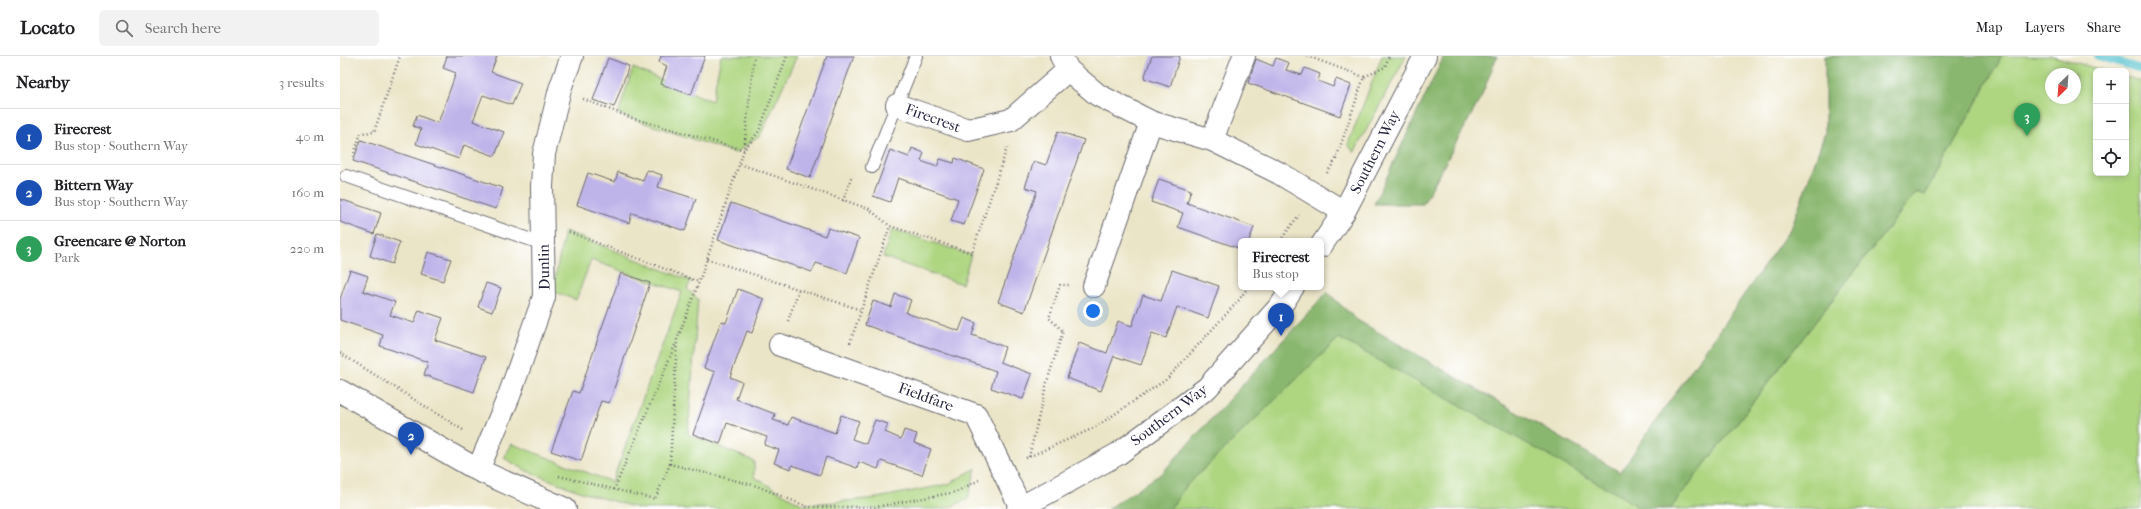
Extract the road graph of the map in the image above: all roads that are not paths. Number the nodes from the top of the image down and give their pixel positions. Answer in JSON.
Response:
{"nodes":[{"id":1,"x":572,"y":56,"type":"edge"},
{"id":2,"x":916,"y":56,"type":"edge"},
{"id":3,"x":1244,"y":56,"type":"edge"},
{"id":4,"x":1424,"y":56,"type":"edge"},
{"id":5,"x":1064,"y":63,"type":"edge"},
{"id":6,"x":897,"y":105,"type":"junction"},
{"id":7,"x":1151,"y":122,"type":"junction"},
{"id":8,"x":1212,"y":140,"type":"junction"},
{"id":9,"x":872,"y":167,"type":"dead end"},
{"id":10,"x":346,"y":176,"type":"road end"},
{"id":11,"x":1344,"y":212,"type":"junction"},
{"id":12,"x":1324,"y":242,"type":"edge"},
{"id":13,"x":543,"y":244,"type":"junction"},
{"id":14,"x":1094,"y":286,"type":"road end"},
{"id":15,"x":1291,"y":290,"type":"edge"},
{"id":16,"x":780,"y":345,"type":"road end"},
{"id":17,"x":340,"y":392,"type":"edge"},
{"id":18,"x":478,"y":470,"type":"junction"},
{"id":19,"x":1019,"y":508,"type":"edge"},
{"id":20,"x":565,"y":509,"type":"edge"}],
"edges":[{"from":1,"to":13,"type":"street","name":"Dunlin"},
{"from":2,"to":6,"type":"lane"},
{"from":3,"to":8,"type":"street"},
{"from":4,"to":11,"type":"street","name":"Southern Way"},
{"from":5,"to":6,"type":"street","name":"Firecrest"},
{"from":5,"to":7,"type":"street","name":"Firecrest"},
{"from":6,"to":9,"type":"lane"},
{"from":7,"to":8,"type":"street","name":"Firecrest"},
{"from":7,"to":14,"type":"street"},
{"from":8,"to":11,"type":"street","name":"Firecrest"},
{"from":10,"to":13,"type":"lane"},
{"from":11,"to":12,"type":"street","name":"Southern Way"},
{"from":13,"to":18,"type":"street","name":"Dunlin"},
{"from":15,"to":19,"type":"street","name":"Southern Way"},
{"from":16,"to":19,"type":"street","name":"Fieldfare"},
{"from":17,"to":18,"type":"street"},
{"from":18,"to":20,"type":"street"}]}
